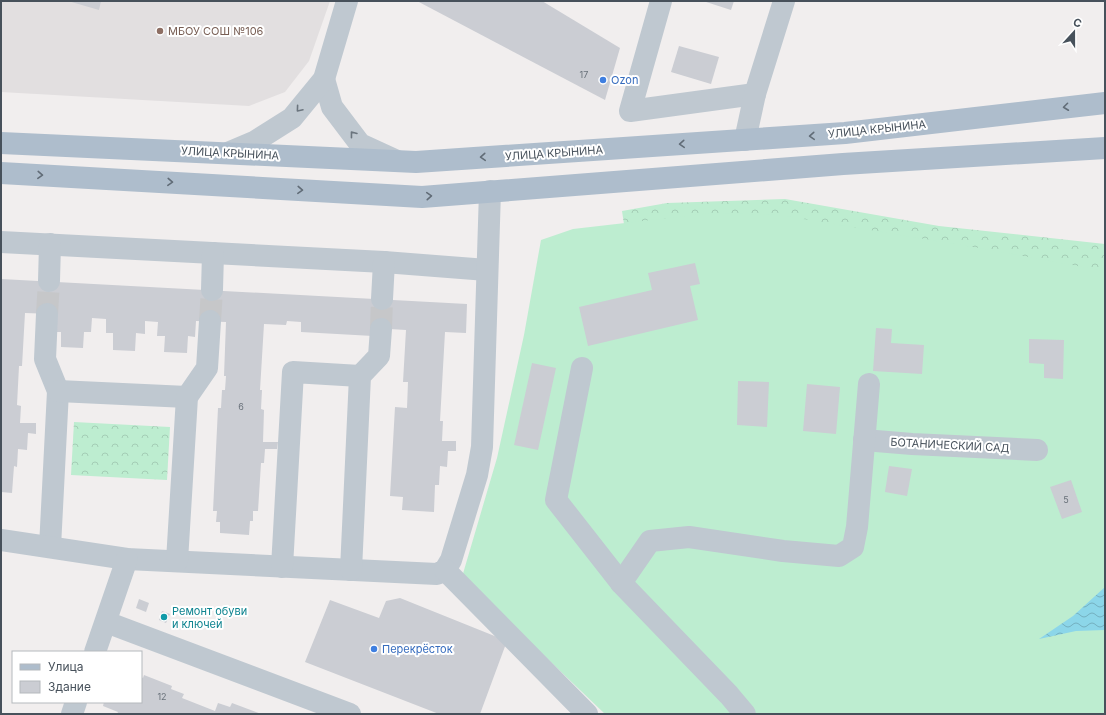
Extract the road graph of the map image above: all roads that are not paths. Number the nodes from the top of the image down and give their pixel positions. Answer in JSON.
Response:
{"nodes":[{"id":1,"x":347,"y":1,"type":"edge"},
{"id":2,"x":661,"y":1,"type":"edge"},
{"id":3,"x":784,"y":1,"type":"edge"},
{"id":4,"x":324,"y":79,"type":"junction"},
{"id":5,"x":756,"y":94,"type":"junction"},
{"id":6,"x":1105,"y":103,"type":"edge"},
{"id":7,"x":745,"y":140,"type":"junction"},
{"id":8,"x":1,"y":143,"type":"edge"},
{"id":9,"x":1105,"y":148,"type":"edge"},
{"id":10,"x":228,"y":153,"type":"junction"},
{"id":11,"x":397,"y":161,"type":"junction"},
{"id":12,"x":1,"y":173,"type":"edge"},
{"id":13,"x":490,"y":191,"type":"junction"},
{"id":14,"x":1,"y":242,"type":"edge"},
{"id":15,"x":50,"y":244,"type":"junction"},
{"id":16,"x":213,"y":253,"type":"junction"},
{"id":17,"x":384,"y":262,"type":"junction"},
{"id":18,"x":488,"y":270,"type":"junction"},
{"id":19,"x":48,"y":281,"type":"tunnel mouth"},
{"id":20,"x":212,"y":290,"type":"tunnel mouth"},
{"id":21,"x":382,"y":299,"type":"tunnel mouth"},
{"id":22,"x":47,"y":314,"type":"tunnel mouth"},
{"id":23,"x":210,"y":322,"type":"tunnel mouth"},
{"id":24,"x":381,"y":329,"type":"tunnel mouth"},
{"id":25,"x":582,"y":368,"type":"dead end"},
{"id":26,"x":360,"y":376,"type":"junction"},
{"id":27,"x":869,"y":384,"type":"dead end"},
{"id":28,"x":58,"y":391,"type":"junction"},
{"id":29,"x":187,"y":397,"type":"junction"},
{"id":30,"x":864,"y":440,"type":"junction"},
{"id":31,"x":1037,"y":450,"type":"dead end"},
{"id":32,"x":1,"y":540,"type":"edge"},
{"id":33,"x":50,"y":547,"type":"junction"},
{"id":34,"x":127,"y":559,"type":"junction"},
{"id":35,"x":177,"y":561,"type":"junction"},
{"id":36,"x":282,"y":567,"type":"junction"},
{"id":37,"x":351,"y":570,"type":"junction"},
{"id":38,"x":445,"y":570,"type":"junction"},
{"id":39,"x":621,"y":583,"type":"junction"},
{"id":40,"x":106,"y":622,"type":"junction"},
{"id":41,"x":95,"y":651,"type":"edge"},
{"id":42,"x":76,"y":703,"type":"edge"},
{"id":43,"x":298,"y":705,"type":"edge"},
{"id":44,"x":72,"y":714,"type":"edge"},
{"id":45,"x":350,"y":714,"type":"edge"},
{"id":46,"x":587,"y":714,"type":"edge"},
{"id":47,"x":745,"y":714,"type":"edge"}],
"edges":[{"from":1,"to":4,"type":"street"},
{"from":2,"to":5,"type":"street"},
{"from":3,"to":5,"type":"street"},
{"from":4,"to":10,"type":"street","one_way":true},
{"from":11,"to":4,"type":"street","one_way":true},
{"from":5,"to":7,"type":"street"},
{"from":6,"to":7,"type":"main road","name":"УЛИЦА КРЫНИНА","one_way":true},
{"from":7,"to":11,"type":"main road","name":"УЛИЦА КРЫНИНА","one_way":true},
{"from":8,"to":10,"type":"main road","name":"УЛИЦА КРЫНИНА"},
{"from":9,"to":13,"type":"main road"},
{"from":10,"to":11,"type":"main road","name":"УЛИЦА КРЫНИНА"},
{"from":12,"to":13,"type":"main road","one_way":true},
{"from":13,"to":18,"type":"street"},
{"from":14,"to":15,"type":"street"},
{"from":15,"to":16,"type":"street"},
{"from":15,"to":19,"type":"street"},
{"from":16,"to":17,"type":"street"},
{"from":16,"to":20,"type":"street"},
{"from":17,"to":18,"type":"street"},
{"from":17,"to":21,"type":"street"},
{"from":18,"to":38,"type":"street"},
{"from":22,"to":28,"type":"street"},
{"from":23,"to":29,"type":"street"},
{"from":24,"to":26,"type":"street"},
{"from":25,"to":39,"type":"street"},
{"from":26,"to":36,"type":"street"},
{"from":26,"to":37,"type":"street"},
{"from":27,"to":30,"type":"street"},
{"from":28,"to":29,"type":"street"},
{"from":28,"to":33,"type":"street"},
{"from":29,"to":35,"type":"street"},
{"from":30,"to":31,"type":"street","name":"БОТАНИЧЕСКИЙ САД"},
{"from":30,"to":39,"type":"street"},
{"from":32,"to":33,"type":"street"},
{"from":33,"to":34,"type":"street"},
{"from":34,"to":35,"type":"street"},
{"from":34,"to":40,"type":"street"},
{"from":35,"to":36,"type":"street"},
{"from":36,"to":37,"type":"street"},
{"from":37,"to":38,"type":"street"},
{"from":38,"to":46,"type":"street"},
{"from":39,"to":47,"type":"street"},
{"from":40,"to":41,"type":"street"},
{"from":40,"to":43,"type":"street"},
{"from":42,"to":44,"type":"street"},
{"from":43,"to":45,"type":"street"}]}
